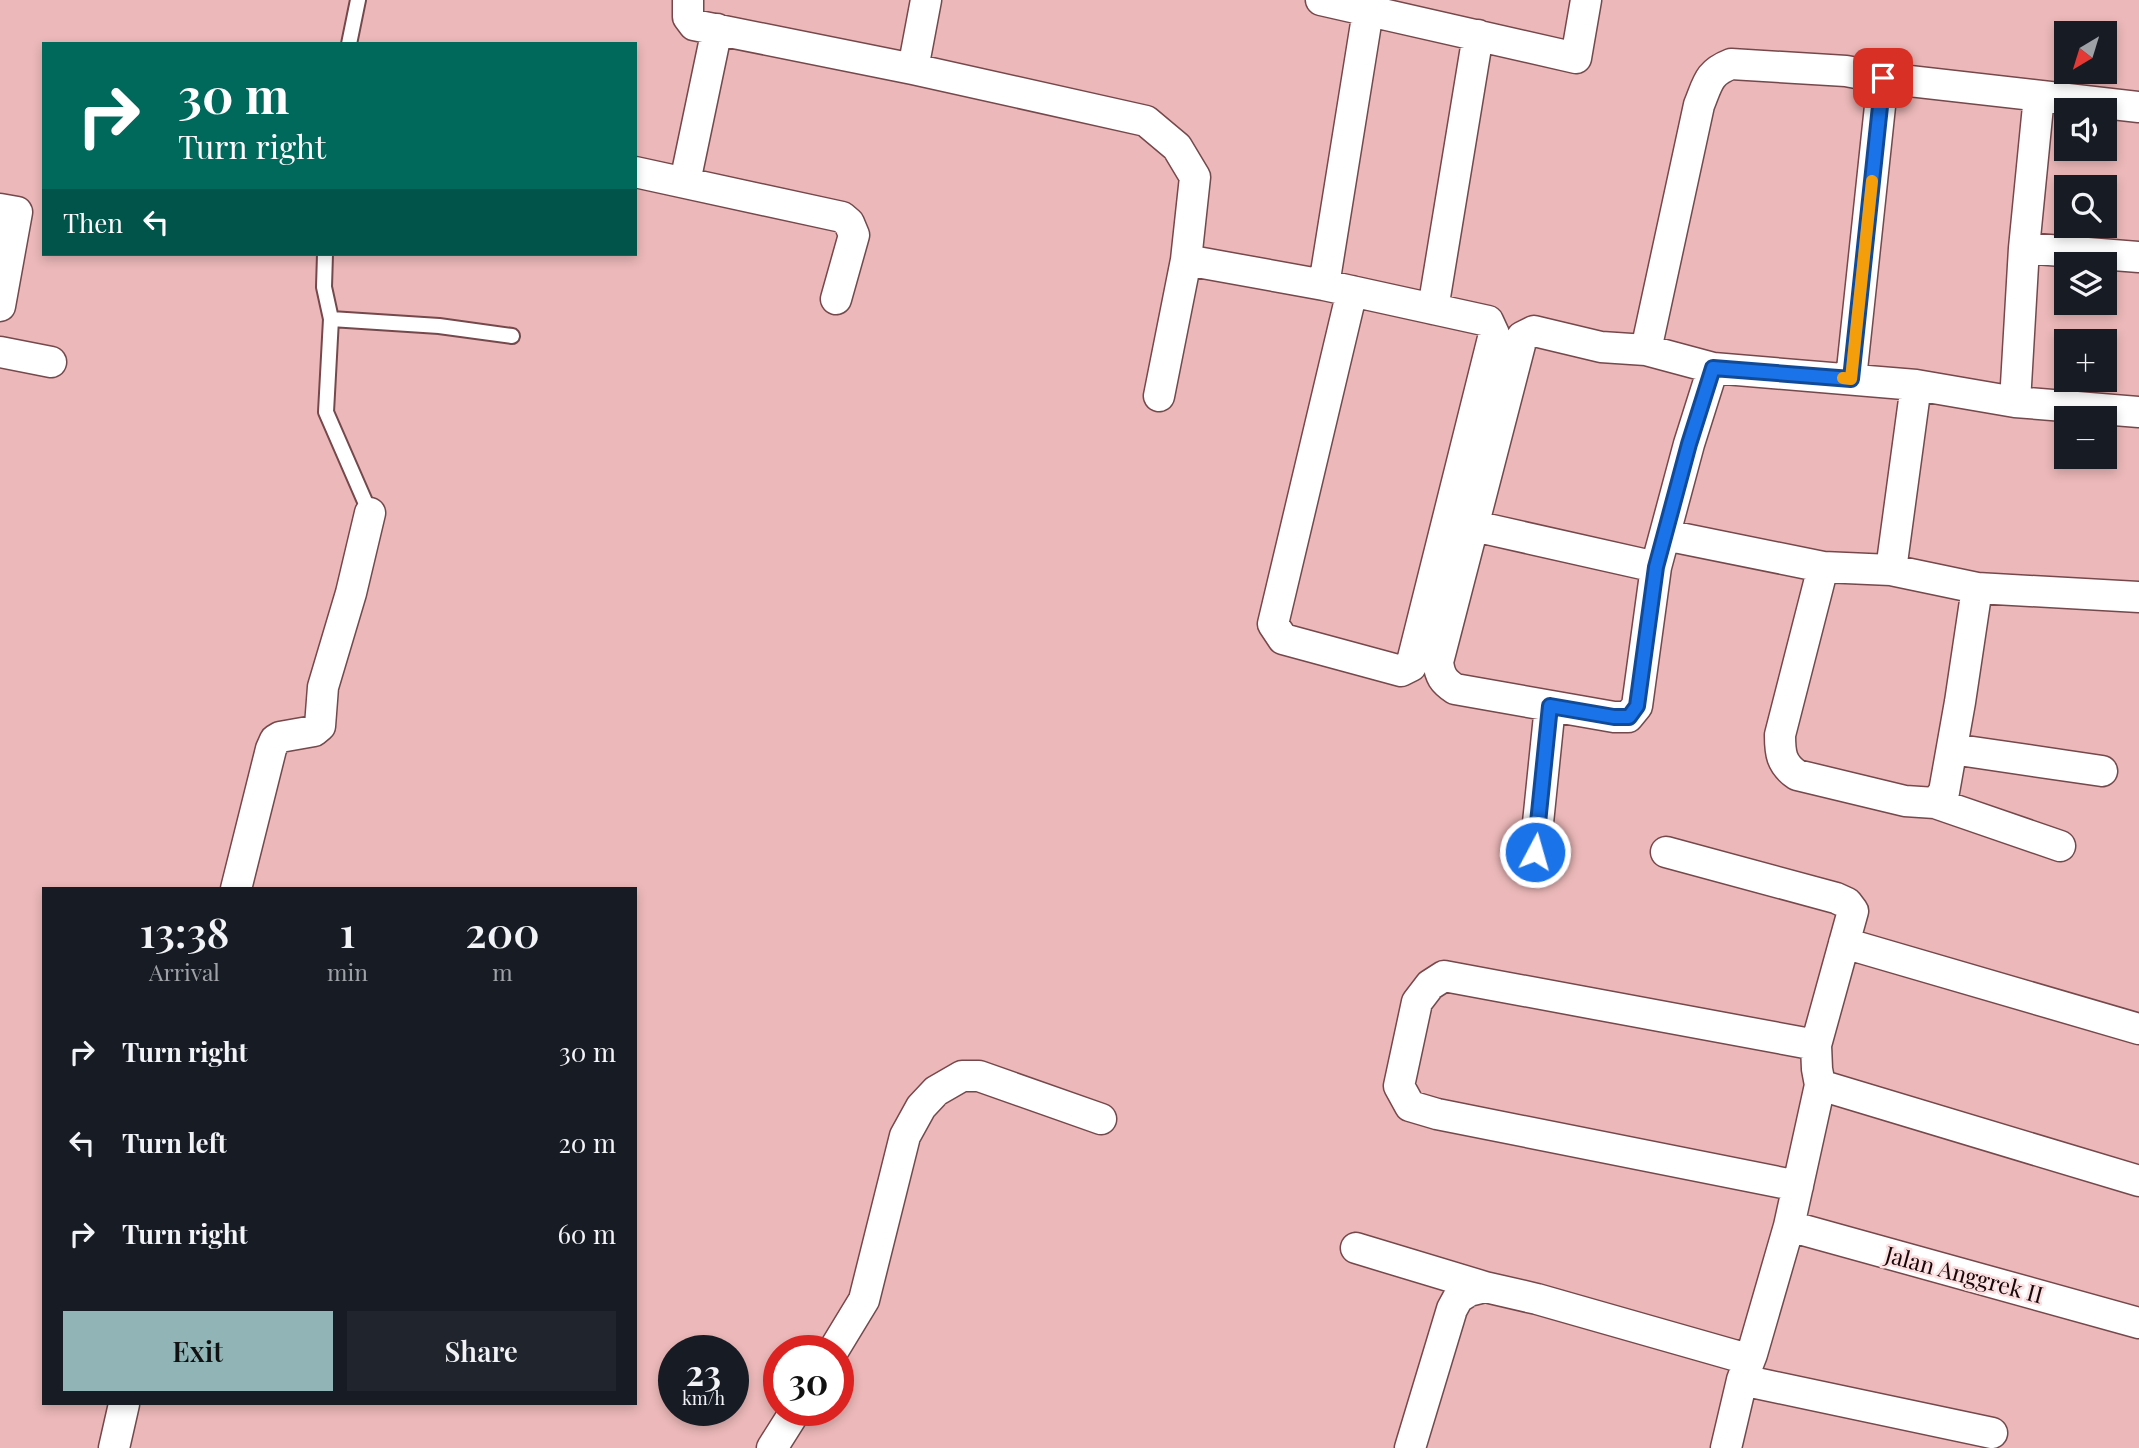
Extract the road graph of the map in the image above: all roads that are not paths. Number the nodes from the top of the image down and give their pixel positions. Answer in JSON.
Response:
{"nodes":[{"id":1,"x":358,"y":0,"type":"edge"},
{"id":2,"x":688,"y":0,"type":"edge"},
{"id":3,"x":926,"y":0,"type":"edge"},
{"id":4,"x":1321,"y":0,"type":"edge"},
{"id":5,"x":1586,"y":0,"type":"edge"},
{"id":6,"x":1368,"y":11,"type":"junction"},
{"id":7,"x":717,"y":29,"type":"junction"},
{"id":8,"x":1478,"y":35,"type":"junction"},
{"id":9,"x":349,"y":42,"type":"edge"},
{"id":10,"x":913,"y":69,"type":"junction"},
{"id":11,"x":1883,"y":78,"type":"junction"},
{"id":12,"x":2039,"y":96,"type":"junction"},
{"id":13,"x":2139,"y":107,"type":"edge"},
{"id":14,"x":637,"y":172,"type":"edge"},
{"id":15,"x":685,"y":183,"type":"junction"},
{"id":16,"x":0,"y":209,"type":"edge"},
{"id":17,"x":2024,"y":248,"type":"junction"},
{"id":18,"x":325,"y":256,"type":"edge"},
{"id":19,"x":2139,"y":257,"type":"edge"},
{"id":20,"x":1186,"y":260,"type":"junction"},
{"id":21,"x":1338,"y":288,"type":"junction"},
{"id":22,"x":836,"y":299,"type":"dead end"},
{"id":23,"x":0,"y":306,"type":"edge"},
{"id":24,"x":1433,"y":309,"type":"junction"},
{"id":25,"x":331,"y":319,"type":"junction"},
{"id":26,"x":512,"y":336,"type":"dead end"},
{"id":27,"x":1646,"y":350,"type":"junction"},
{"id":28,"x":0,"y":352,"type":"edge"},
{"id":29,"x":51,"y":362,"type":"dead end"},
{"id":30,"x":1713,"y":368,"type":"junction"},
{"id":31,"x":1851,"y":379,"type":"junction"},
{"id":32,"x":1916,"y":385,"type":"junction"},
{"id":33,"x":1159,"y":396,"type":"dead end"},
{"id":34,"x":2015,"y":402,"type":"junction"},
{"id":35,"x":2139,"y":412,"type":"edge"},
{"id":36,"x":370,"y":513,"type":"joint"},
{"id":37,"x":1474,"y":526,"type":"junction"},
{"id":38,"x":1665,"y":535,"type":"junction"},
{"id":39,"x":1656,"y":567,"type":"junction"},
{"id":40,"x":1823,"y":567,"type":"junction"},
{"id":41,"x":1891,"y":570,"type":"junction"},
{"id":42,"x":1977,"y":588,"type":"junction"},
{"id":43,"x":2139,"y":597,"type":"edge"},
{"id":44,"x":1550,"y":706,"type":"junction"},
{"id":45,"x":1952,"y":749,"type":"junction"},
{"id":46,"x":2102,"y":771,"type":"dead end"},
{"id":47,"x":1935,"y":803,"type":"junction"},
{"id":48,"x":2060,"y":846,"type":"dead end"},
{"id":49,"x":1535,"y":852,"type":"dead end"},
{"id":50,"x":1666,"y":852,"type":"dead end"},
{"id":51,"x":236,"y":887,"type":"edge"},
{"id":52,"x":1844,"y":943,"type":"junction"},
{"id":53,"x":2139,"y":1030,"type":"edge"},
{"id":54,"x":1816,"y":1045,"type":"junction"},
{"id":55,"x":1820,"y":1085,"type":"junction"},
{"id":56,"x":1101,"y":1119,"type":"dead end"},
{"id":57,"x":2139,"y":1181,"type":"edge"},
{"id":58,"x":1798,"y":1186,"type":"junction"},
{"id":59,"x":1789,"y":1226,"type":"junction"},
{"id":60,"x":1356,"y":1248,"type":"dead end"},
{"id":61,"x":1485,"y":1287,"type":"junction"},
{"id":62,"x":2139,"y":1323,"type":"edge"},
{"id":63,"x":843,"y":1335,"type":"edge"},
{"id":64,"x":1747,"y":1367,"type":"junction"},
{"id":65,"x":124,"y":1405,"type":"edge"},
{"id":66,"x":786,"y":1426,"type":"edge"},
{"id":67,"x":1992,"y":1433,"type":"dead end"},
{"id":68,"x":114,"y":1448,"type":"edge"},
{"id":69,"x":772,"y":1448,"type":"edge"},
{"id":70,"x":1410,"y":1448,"type":"edge"},
{"id":71,"x":1726,"y":1448,"type":"edge"}],
"edges":[{"from":1,"to":9,"type":"lane"},
{"from":2,"to":7,"type":"street"},
{"from":3,"to":10,"type":"street"},
{"from":4,"to":6,"type":"street"},
{"from":5,"to":8,"type":"street"},
{"from":6,"to":8,"type":"street"},
{"from":6,"to":21,"type":"street"},
{"from":7,"to":10,"type":"street"},
{"from":7,"to":15,"type":"street"},
{"from":8,"to":24,"type":"street"},
{"from":10,"to":20,"type":"street"},
{"from":11,"to":12,"type":"street"},
{"from":11,"to":27,"type":"street"},
{"from":11,"to":31,"type":"street"},
{"from":12,"to":13,"type":"street"},
{"from":12,"to":17,"type":"street"},
{"from":14,"to":15,"type":"street"},
{"from":15,"to":22,"type":"street"},
{"from":16,"to":23,"type":"street"},
{"from":17,"to":19,"type":"street"},
{"from":17,"to":34,"type":"street"},
{"from":18,"to":25,"type":"lane"},
{"from":20,"to":21,"type":"street"},
{"from":20,"to":33,"type":"street"},
{"from":21,"to":24,"type":"street"},
{"from":21,"to":24,"type":"street"},
{"from":25,"to":26,"type":"lane"},
{"from":25,"to":36,"type":"lane"},
{"from":27,"to":30,"type":"street"},
{"from":27,"to":37,"type":"street"},
{"from":28,"to":29,"type":"street"},
{"from":30,"to":31,"type":"street"},
{"from":30,"to":38,"type":"street"},
{"from":31,"to":32,"type":"street"},
{"from":32,"to":34,"type":"street"},
{"from":32,"to":41,"type":"street"},
{"from":34,"to":35,"type":"street"},
{"from":36,"to":51,"type":"street"},
{"from":37,"to":39,"type":"street"},
{"from":37,"to":44,"type":"street"},
{"from":38,"to":39,"type":"street"},
{"from":38,"to":40,"type":"street"},
{"from":39,"to":44,"type":"street"},
{"from":40,"to":41,"type":"street"},
{"from":40,"to":47,"type":"street"},
{"from":41,"to":42,"type":"street"},
{"from":42,"to":43,"type":"street"},
{"from":42,"to":45,"type":"street"},
{"from":44,"to":49,"type":"street"},
{"from":45,"to":46,"type":"street"},
{"from":45,"to":47,"type":"street"},
{"from":47,"to":48,"type":"street"},
{"from":50,"to":52,"type":"street"},
{"from":52,"to":53,"type":"street"},
{"from":52,"to":54,"type":"street"},
{"from":54,"to":55,"type":"street"},
{"from":54,"to":58,"type":"street"},
{"from":55,"to":57,"type":"street"},
{"from":55,"to":58,"type":"street"},
{"from":56,"to":63,"type":"street"},
{"from":58,"to":59,"type":"street"},
{"from":59,"to":62,"type":"street","name":"Jalan Anggrek II"},
{"from":59,"to":64,"type":"street"},
{"from":60,"to":61,"type":"street"},
{"from":61,"to":64,"type":"street"},
{"from":61,"to":70,"type":"street"},
{"from":64,"to":67,"type":"street"},
{"from":64,"to":71,"type":"street"},
{"from":65,"to":68,"type":"street"},
{"from":66,"to":69,"type":"street"}]}
